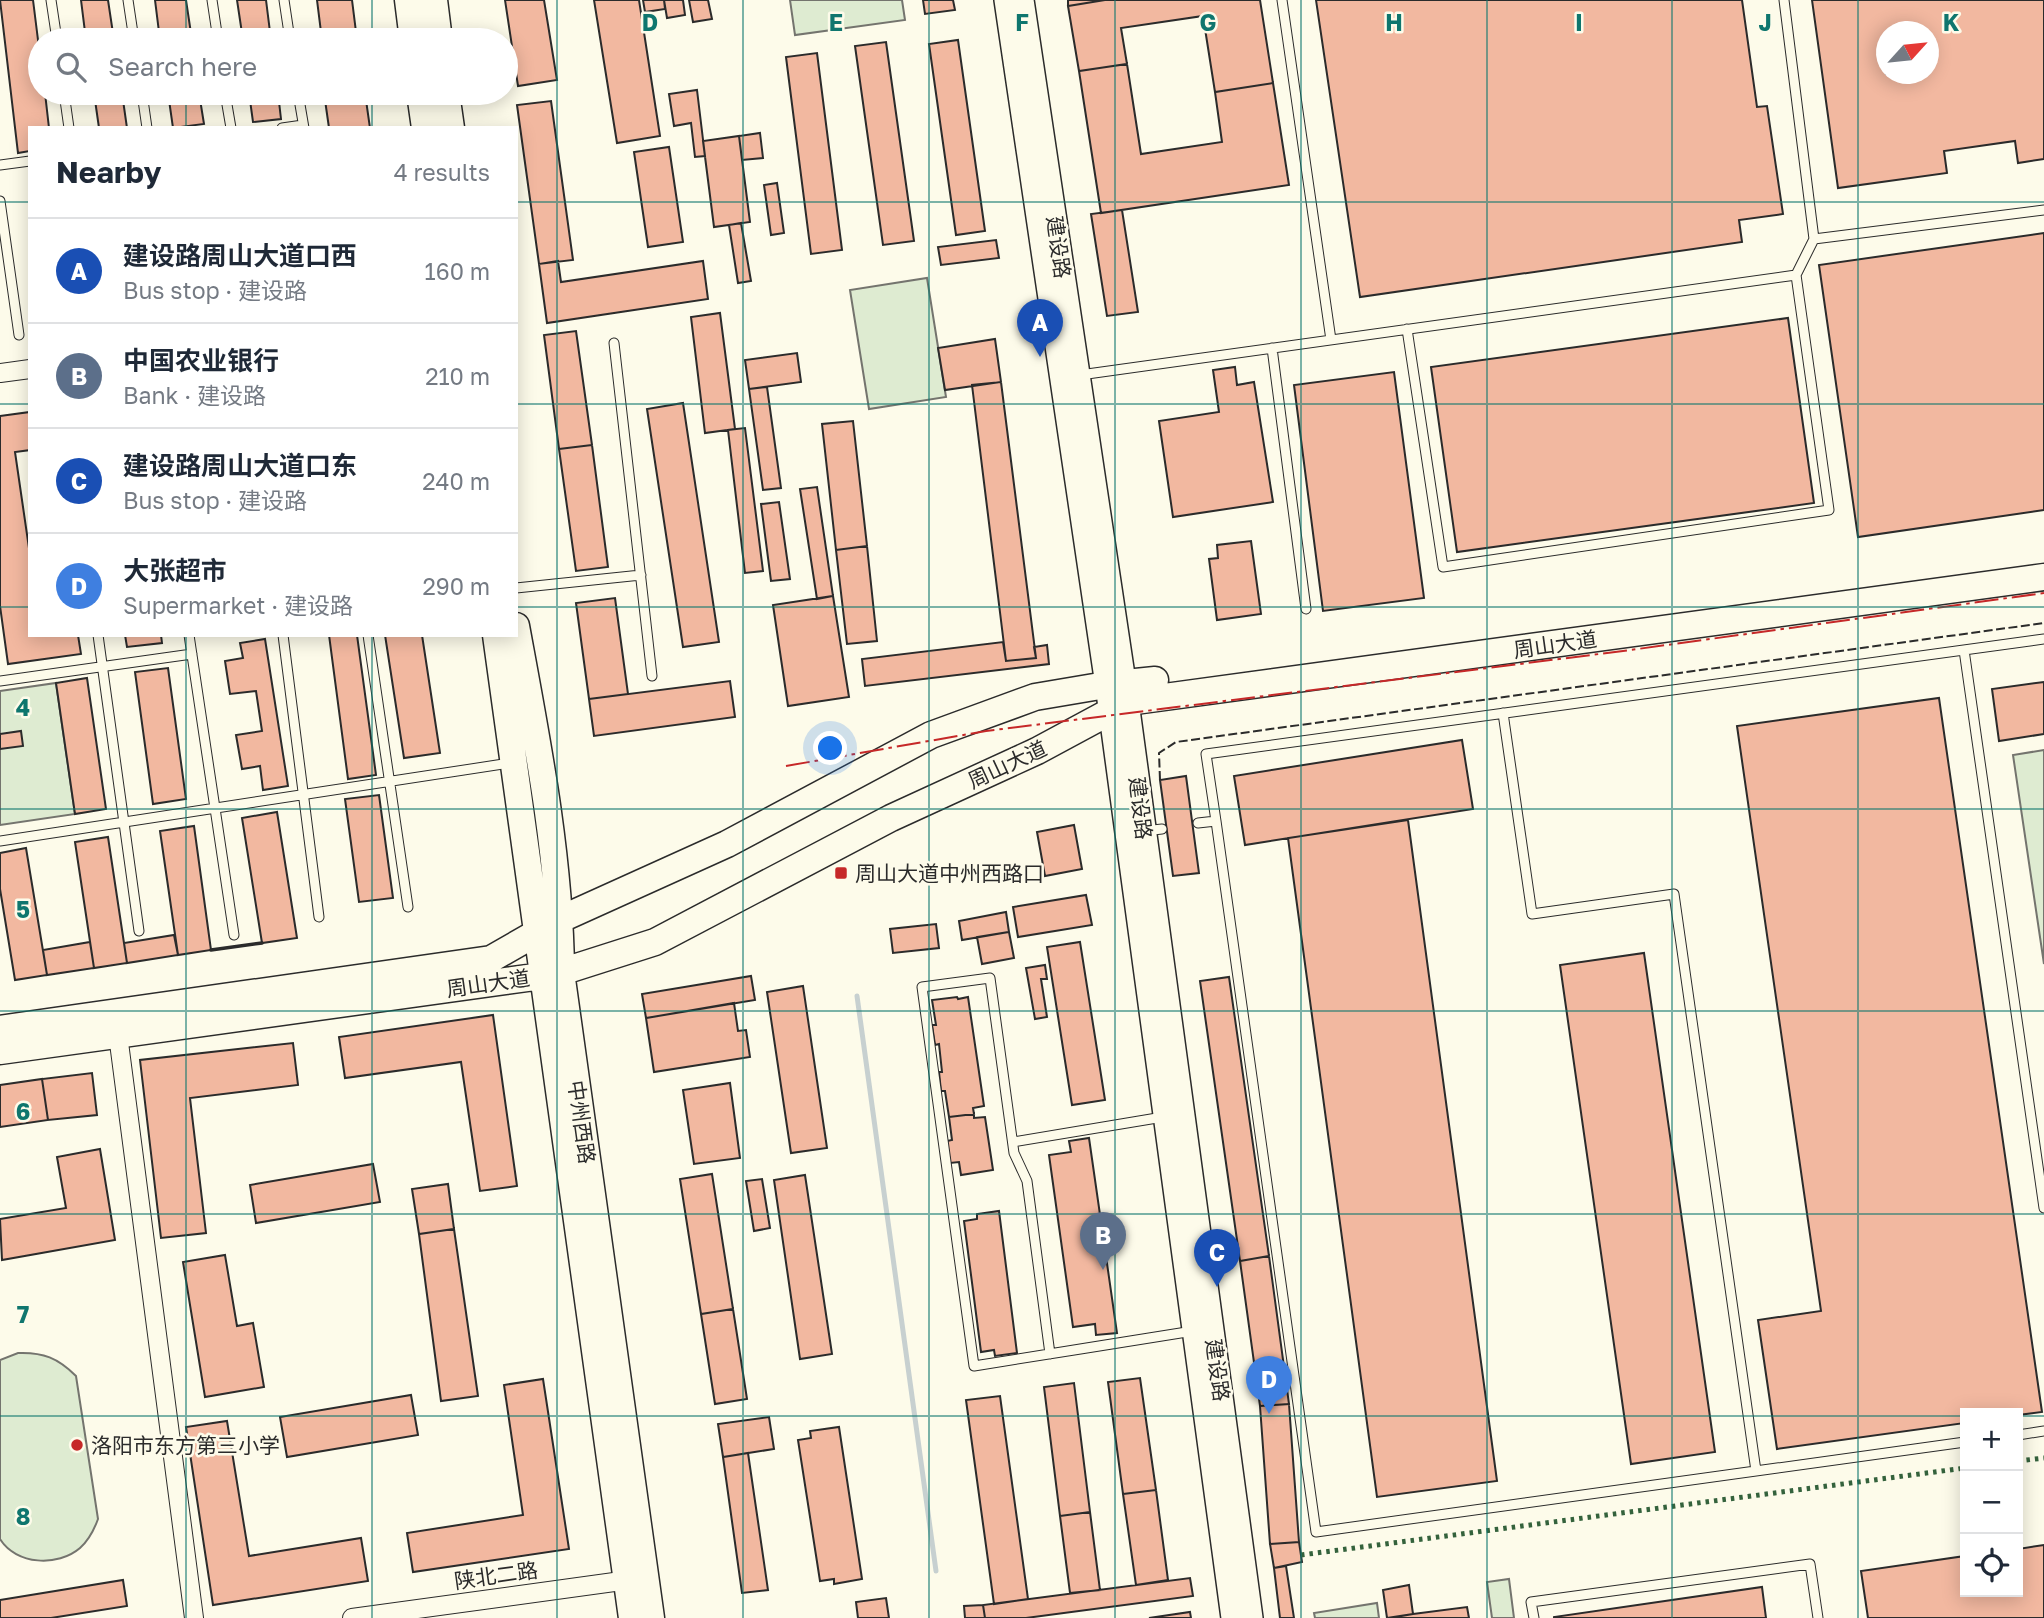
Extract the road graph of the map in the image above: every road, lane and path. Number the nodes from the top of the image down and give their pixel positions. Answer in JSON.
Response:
{"nodes":[{"id":1,"x":51,"y":0,"type":"edge"},
{"id":2,"x":128,"y":0,"type":"edge"},
{"id":3,"x":212,"y":0,"type":"edge"},
{"id":4,"x":284,"y":0,"type":"edge"},
{"id":5,"x":408,"y":0,"type":"edge"},
{"id":6,"x":434,"y":0,"type":"edge"},
{"id":7,"x":1006,"y":0,"type":"edge"},
{"id":8,"x":1023,"y":0,"type":"edge"},
{"id":9,"x":1282,"y":0,"type":"edge"},
{"id":10,"x":1784,"y":0,"type":"edge"},
{"id":11,"x":55,"y":28,"type":"edge"},
{"id":12,"x":132,"y":28,"type":"edge"},
{"id":13,"x":216,"y":28,"type":"edge"},
{"id":14,"x":288,"y":28,"type":"edge"},
{"id":15,"x":412,"y":28,"type":"edge"},
{"id":16,"x":438,"y":28,"type":"edge"},
{"id":17,"x":66,"y":105,"type":"edge"},
{"id":18,"x":144,"y":105,"type":"edge"},
{"id":19,"x":227,"y":105,"type":"edge"},
{"id":20,"x":300,"y":105,"type":"edge"},
{"id":21,"x":422,"y":105,"type":"edge"},
{"id":22,"x":448,"y":105,"type":"edge"},
{"id":23,"x":69,"y":126,"type":"edge"},
{"id":24,"x":147,"y":126,"type":"edge"},
{"id":25,"x":231,"y":126,"type":"edge"},
{"id":26,"x":304,"y":126,"type":"edge"},
{"id":27,"x":425,"y":126,"type":"edge"},
{"id":28,"x":451,"y":126,"type":"edge"},
{"id":29,"x":28,"y":161,"type":"edge"},
{"id":30,"x":0,"y":165,"type":"edge"},
{"id":31,"x":0,"y":201,"type":"edge"},
{"id":32,"x":2044,"y":210,"type":"edge"},
{"id":33,"x":1814,"y":239,"type":"junction"},
{"id":34,"x":1796,"y":275,"type":"junction"},
{"id":35,"x":1407,"y":329,"type":"junction"},
{"id":36,"x":19,"y":335,"type":"dead end"},
{"id":37,"x":1331,"y":340,"type":"junction"},
{"id":38,"x":614,"y":344,"type":"dead end"},
{"id":39,"x":1272,"y":348,"type":"junction"},
{"id":40,"x":28,"y":369,"type":"edge"},
{"id":41,"x":0,"y":373,"type":"edge"},
{"id":42,"x":1069,"y":376,"type":"junction"},
{"id":43,"x":2044,"y":559,"type":"edge"},
{"id":44,"x":641,"y":575,"type":"junction"},
{"id":45,"x":2044,"y":577,"type":"edge"},
{"id":46,"x":518,"y":588,"type":"edge"},
{"id":47,"x":1306,"y":609,"type":"dead end"},
{"id":48,"x":518,"y":636,"type":"edge"},
{"id":49,"x":98,"y":637,"type":"edge"},
{"id":50,"x":189,"y":637,"type":"edge"},
{"id":51,"x":283,"y":637,"type":"edge"},
{"id":52,"x":368,"y":637,"type":"edge"},
{"id":53,"x":496,"y":637,"type":"edge"},
{"id":54,"x":2044,"y":639,"type":"edge"},
{"id":55,"x":1964,"y":650,"type":"junction"},
{"id":56,"x":192,"y":654,"type":"junction"},
{"id":57,"x":102,"y":667,"type":"junction"},
{"id":58,"x":653,"y":676,"type":"dead end"},
{"id":59,"x":0,"y":681,"type":"edge"},
{"id":60,"x":1117,"y":696,"type":"junction"},
{"id":61,"x":1503,"y":713,"type":"junction"},
{"id":62,"x":513,"y":763,"type":"junction"},
{"id":63,"x":388,"y":782,"type":"junction"},
{"id":64,"x":304,"y":795,"type":"junction"},
{"id":65,"x":215,"y":808,"type":"junction"},
{"id":66,"x":1216,"y":821,"type":"junction"},
{"id":67,"x":124,"y":822,"type":"junction"},
{"id":68,"x":1198,"y":823,"type":"dead end"},
{"id":69,"x":1144,"y":831,"type":"junction"},
{"id":70,"x":0,"y":841,"type":"edge"},
{"id":71,"x":408,"y":907,"type":"dead end"},
{"id":72,"x":320,"y":917,"type":"dead end"},
{"id":73,"x":561,"y":919,"type":"junction"},
{"id":74,"x":139,"y":931,"type":"dead end"},
{"id":75,"x":536,"y":932,"type":"junction"},
{"id":76,"x":233,"y":936,"type":"dead end"},
{"id":77,"x":552,"y":974,"type":"junction"},
{"id":78,"x":118,"y":1035,"type":"junction"},
{"id":79,"x":2,"y":1036,"type":"edge"},
{"id":80,"x":1164,"y":1117,"type":"junction"},
{"id":81,"x":1013,"y":1142,"type":"junction"},
{"id":82,"x":2044,"y":1208,"type":"edge"},
{"id":83,"x":1193,"y":1331,"type":"junction"},
{"id":84,"x":1050,"y":1354,"type":"junction"},
{"id":85,"x":2044,"y":1431,"type":"edge"},
{"id":86,"x":2023,"y":1433,"type":"edge"},
{"id":87,"x":1960,"y":1443,"type":"edge"},
{"id":88,"x":1756,"y":1471,"type":"junction"},
{"id":89,"x":636,"y":1579,"type":"junction"},
{"id":90,"x":194,"y":1618,"type":"edge"},
{"id":91,"x":352,"y":1618,"type":"edge"},
{"id":92,"x":632,"y":1618,"type":"edge"},
{"id":93,"x":651,"y":1618,"type":"edge"},
{"id":94,"x":1232,"y":1618,"type":"edge"},
{"id":95,"x":1252,"y":1618,"type":"edge"},
{"id":96,"x":1534,"y":1618,"type":"edge"},
{"id":97,"x":1818,"y":1618,"type":"edge"}],
"edges":[{"from":1,"to":11,"type":"lane"},
{"from":2,"to":12,"type":"lane"},
{"from":3,"to":13,"type":"lane"},
{"from":4,"to":14,"type":"lane"},
{"from":5,"to":15,"type":"main road"},
{"from":6,"to":16,"type":"main road"},
{"from":7,"to":42,"type":"street","name":"建设路"},
{"from":8,"to":42,"type":"street","name":"建设路"},
{"from":9,"to":37,"type":"lane"},
{"from":10,"to":33,"type":"lane"},
{"from":17,"to":23,"type":"lane"},
{"from":18,"to":24,"type":"lane"},
{"from":19,"to":25,"type":"lane"},
{"from":20,"to":26,"type":"lane"},
{"from":21,"to":27,"type":"main road"},
{"from":22,"to":28,"type":"main road"},
{"from":29,"to":30,"type":"lane"},
{"from":31,"to":36,"type":"lane"},
{"from":32,"to":33,"type":"lane"},
{"from":33,"to":34,"type":"lane"},
{"from":34,"to":35,"type":"lane"},
{"from":34,"to":35,"type":"lane"},
{"from":35,"to":37,"type":"lane"},
{"from":37,"to":39,"type":"lane"},
{"from":38,"to":44,"type":"lane"},
{"from":39,"to":42,"type":"lane"},
{"from":39,"to":47,"type":"lane"},
{"from":40,"to":41,"type":"street"},
{"from":42,"to":60,"type":"street","name":"建设路"},
{"from":43,"to":60,"type":"main road","name":"周山大道"},
{"from":44,"to":46,"type":"lane"},
{"from":44,"to":58,"type":"lane"},
{"from":45,"to":60,"type":"main road","name":"周山大道"},
{"from":48,"to":73,"type":"main road","name":"中州西路"},
{"from":49,"to":57,"type":"lane"},
{"from":50,"to":56,"type":"lane"},
{"from":51,"to":64,"type":"lane"},
{"from":52,"to":63,"type":"lane"},
{"from":53,"to":62,"type":"main road","name":"中州西路"},
{"from":54,"to":55,"type":"lane"},
{"from":55,"to":61,"type":"lane"},
{"from":55,"to":82,"type":"lane"},
{"from":56,"to":57,"type":"lane"},
{"from":56,"to":65,"type":"lane"},
{"from":57,"to":59,"type":"lane"},
{"from":57,"to":67,"type":"lane"},
{"from":60,"to":69,"type":"street","name":"建设路"},
{"from":60,"to":73,"type":"main road","name":"周山大道"},
{"from":60,"to":77,"type":"main road","name":"周山大道"},
{"from":61,"to":66,"type":"lane"},
{"from":61,"to":88,"type":"lane"},
{"from":62,"to":63,"type":"lane"},
{"from":62,"to":75,"type":"main road","name":"中州西路"},
{"from":63,"to":64,"type":"lane"},
{"from":63,"to":71,"type":"lane"},
{"from":64,"to":65,"type":"lane"},
{"from":64,"to":72,"type":"lane"},
{"from":65,"to":67,"type":"lane"},
{"from":65,"to":76,"type":"lane"},
{"from":66,"to":68,"type":"lane"},
{"from":66,"to":88,"type":"lane"},
{"from":67,"to":70,"type":"lane"},
{"from":67,"to":74,"type":"lane"},
{"from":69,"to":80,"type":"street","name":"建设路"},
{"from":69,"to":95,"type":"street","name":"建设路"},
{"from":73,"to":75,"type":"main road","name":"周山大道"},
{"from":73,"to":77,"type":"main road","name":"中州西路"},
{"from":75,"to":77,"type":"main road","name":"中州西路"},
{"from":75,"to":79,"type":"main road","name":"周山大道"},
{"from":77,"to":78,"type":"main road","name":"周山大道"},
{"from":77,"to":89,"type":"main road","name":"中州西路"},
{"from":78,"to":79,"type":"main road","name":"周山大道"},
{"from":78,"to":90,"type":"street"},
{"from":80,"to":81,"type":"lane"},
{"from":80,"to":83,"type":"street","name":"建设路"},
{"from":81,"to":84,"type":"lane"},
{"from":81,"to":84,"type":"lane"},
{"from":83,"to":84,"type":"lane"},
{"from":83,"to":94,"type":"street","name":"建设路"},
{"from":85,"to":86,"type":"lane"},
{"from":87,"to":88,"type":"lane"},
{"from":89,"to":91,"type":"street","name":"陕北二路"},
{"from":89,"to":92,"type":"main road","name":"中州西路"},
{"from":89,"to":93,"type":"main road","name":"中州西路"},
{"from":96,"to":97,"type":"lane"}]}
